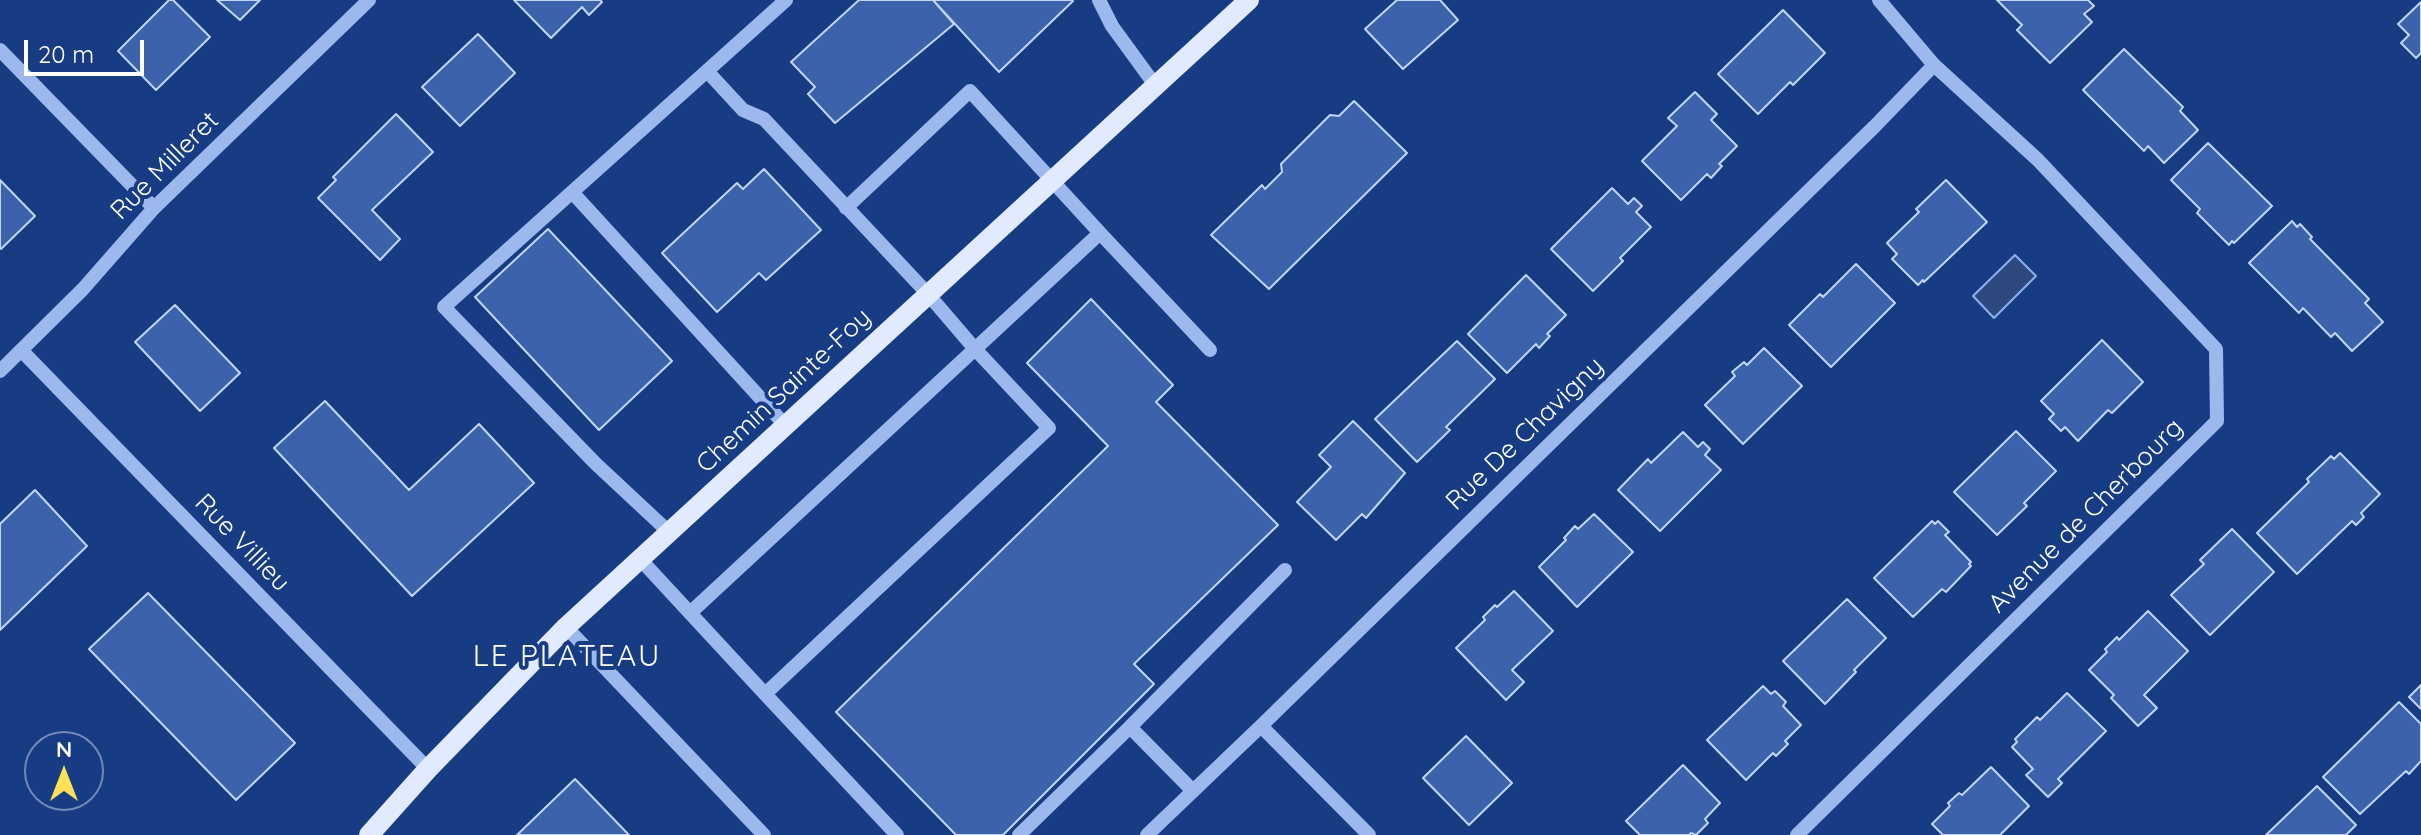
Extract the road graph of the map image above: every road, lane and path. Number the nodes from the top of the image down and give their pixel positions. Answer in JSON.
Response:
{"nodes":[{"id":1,"x":369,"y":0,"type":"edge"},
{"id":2,"x":786,"y":0,"type":"edge"},
{"id":3,"x":1099,"y":0,"type":"edge"},
{"id":4,"x":1249,"y":0,"type":"edge"},
{"id":5,"x":1879,"y":0,"type":"edge"},
{"id":6,"x":0,"y":50,"type":"edge"},
{"id":7,"x":1934,"y":65,"type":"junction"},
{"id":8,"x":707,"y":71,"type":"junction"},
{"id":9,"x":1155,"y":85,"type":"junction"},
{"id":10,"x":1052,"y":182,"type":"junction"},
{"id":11,"x":572,"y":192,"type":"junction"},
{"id":12,"x":154,"y":208,"type":"junction"},
{"id":13,"x":846,"y":208,"type":"junction"},
{"id":14,"x":1100,"y":233,"type":"junction"},
{"id":15,"x":927,"y":293,"type":"junction"},
{"id":16,"x":975,"y":349,"type":"junction"},
{"id":17,"x":21,"y":350,"type":"junction"},
{"id":18,"x":1210,"y":350,"type":"dead end"},
{"id":19,"x":0,"y":371,"type":"edge"},
{"id":20,"x":786,"y":426,"type":"junction"},
{"id":21,"x":670,"y":533,"type":"junction"},
{"id":22,"x":641,"y":560,"type":"junction"},
{"id":23,"x":1285,"y":570,"type":"dead end"},
{"id":24,"x":690,"y":613,"type":"junction"},
{"id":25,"x":566,"y":627,"type":"junction"},
{"id":26,"x":765,"y":694,"type":"junction"},
{"id":27,"x":1261,"y":726,"type":"junction"},
{"id":28,"x":1130,"y":727,"type":"junction"},
{"id":29,"x":428,"y":769,"type":"junction"},
{"id":30,"x":1192,"y":790,"type":"junction"},
{"id":31,"x":369,"y":835,"type":"edge"},
{"id":32,"x":764,"y":835,"type":"edge"},
{"id":33,"x":897,"y":835,"type":"edge"},
{"id":34,"x":1019,"y":835,"type":"edge"},
{"id":35,"x":1147,"y":835,"type":"edge"},
{"id":36,"x":1369,"y":835,"type":"edge"},
{"id":37,"x":1797,"y":835,"type":"edge"}],
"edges":[{"from":1,"to":12,"type":"street","name":"Rue Milleret"},
{"from":2,"to":8,"type":"street"},
{"from":3,"to":9,"type":"street"},
{"from":4,"to":9,"type":"main road","name":"Chemin Sainte-Foy"},
{"from":5,"to":7,"type":"street","name":"Avenue de Cherbourg"},
{"from":6,"to":12,"type":"street"},
{"from":7,"to":27,"type":"street","name":"Rue De Chavigny"},
{"from":7,"to":37,"type":"street","name":"Avenue de Cherbourg"},
{"from":8,"to":11,"type":"street"},
{"from":8,"to":13,"type":"street"},
{"from":9,"to":10,"type":"main road","name":"Chemin Sainte-Foy"},
{"from":10,"to":13,"type":"street"},
{"from":10,"to":14,"type":"street"},
{"from":10,"to":15,"type":"main road","name":"Chemin Sainte-Foy"},
{"from":11,"to":20,"type":"street"},
{"from":11,"to":21,"type":"street"},
{"from":12,"to":17,"type":"street","name":"Rue Milleret"},
{"from":13,"to":15,"type":"street"},
{"from":14,"to":16,"type":"street"},
{"from":14,"to":18,"type":"street"},
{"from":15,"to":16,"type":"street"},
{"from":15,"to":20,"type":"main road","name":"Chemin Sainte-Foy"},
{"from":16,"to":24,"type":"street"},
{"from":16,"to":26,"type":"street"},
{"from":17,"to":19,"type":"street","name":"Rue Milleret"},
{"from":17,"to":29,"type":"street","name":"Rue Villieu"},
{"from":20,"to":21,"type":"main road","name":"Chemin Sainte-Foy"},
{"from":21,"to":22,"type":"main road","name":"Chemin Sainte-Foy"},
{"from":22,"to":24,"type":"street"},
{"from":22,"to":25,"type":"main road","name":"Chemin Sainte-Foy"},
{"from":23,"to":28,"type":"street"},
{"from":24,"to":26,"type":"street"},
{"from":25,"to":29,"type":"main road","name":"Chemin Sainte-Foy"},
{"from":25,"to":32,"type":"street"},
{"from":26,"to":33,"type":"street"},
{"from":27,"to":30,"type":"street","name":"Rue De Chavigny"},
{"from":27,"to":36,"type":"street"},
{"from":28,"to":30,"type":"street"},
{"from":28,"to":34,"type":"street"},
{"from":29,"to":31,"type":"main road","name":"Chemin Sainte-Foy"},
{"from":30,"to":35,"type":"street","name":"Rue De Chavigny"}]}
